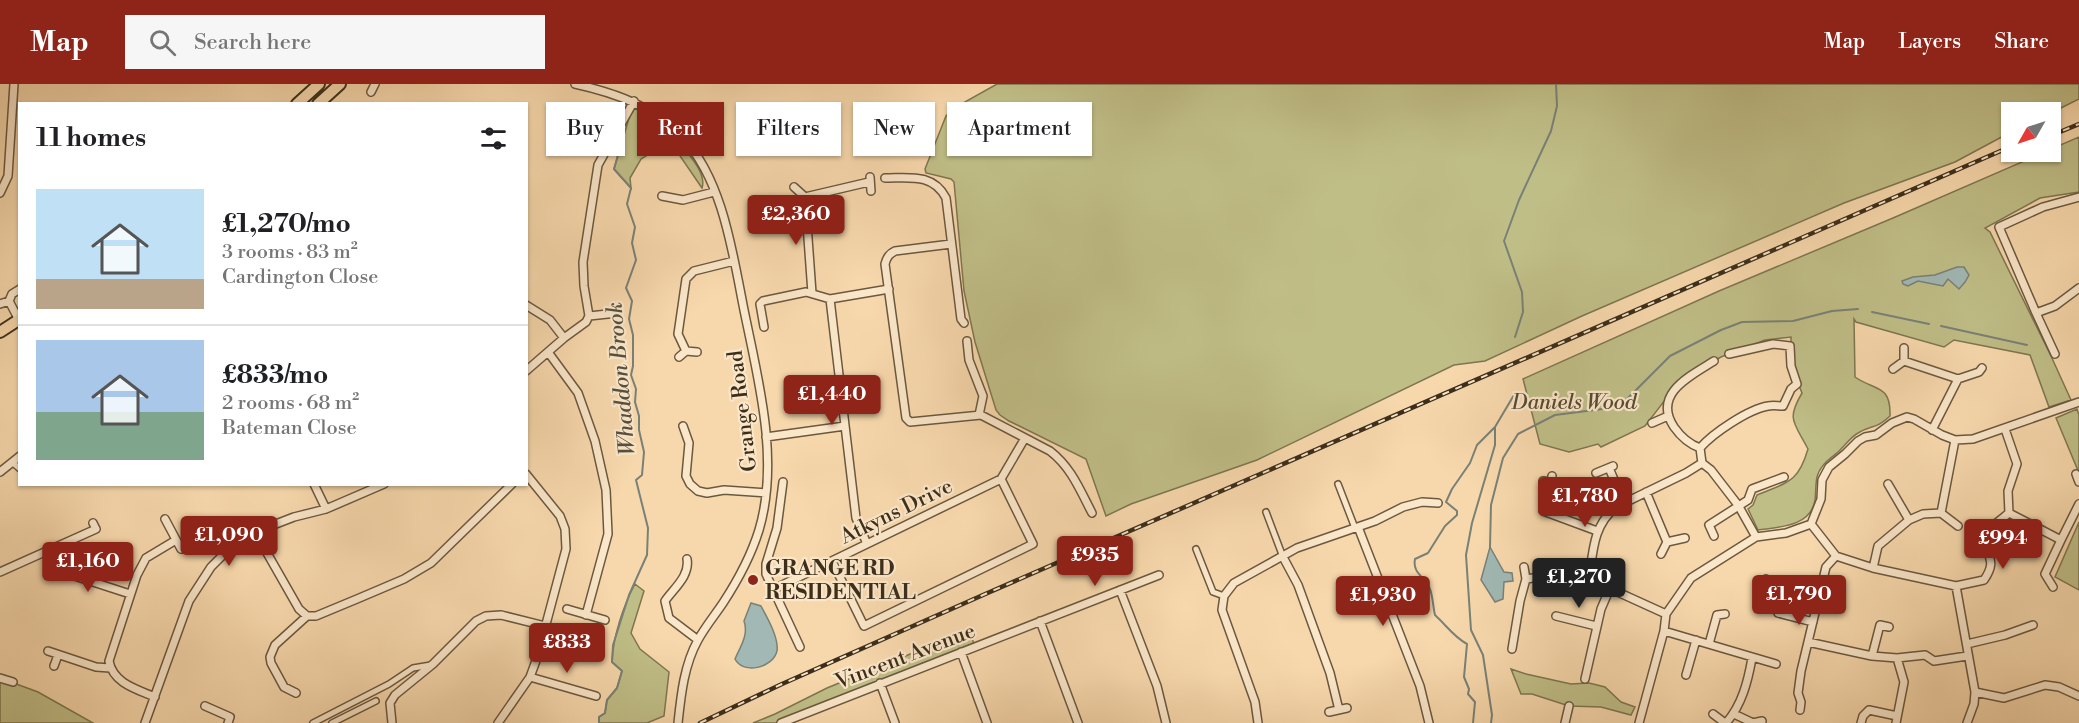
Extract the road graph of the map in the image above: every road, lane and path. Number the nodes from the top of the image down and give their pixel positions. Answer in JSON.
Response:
{"nodes":[{"id":1,"x":14,"y":84,"type":"edge"},
{"id":2,"x":319,"y":84,"type":"edge"},
{"id":3,"x":340,"y":84,"type":"edge"},
{"id":4,"x":375,"y":84,"type":"edge"},
{"id":5,"x":575,"y":84,"type":"edge"},
{"id":6,"x":371,"y":92,"type":"dead end"},
{"id":7,"x":634,"y":101,"type":"junction"},
{"id":8,"x":299,"y":102,"type":"edge"},
{"id":9,"x":320,"y":102,"type":"edge"},
{"id":10,"x":885,"y":178,"type":"dead end"},
{"id":11,"x":794,"y":187,"type":"dead end"},
{"id":12,"x":671,"y":188,"type":"dead end"},
{"id":13,"x":871,"y":191,"type":"dead end"},
{"id":14,"x":714,"y":192,"type":"junction"},
{"id":15,"x":0,"y":193,"type":"edge"},
{"id":16,"x":662,"y":196,"type":"dead end"},
{"id":17,"x":672,"y":197,"type":"junction"},
{"id":18,"x":805,"y":197,"type":"junction"},
{"id":19,"x":2079,"y":197,"type":"edge"},
{"id":20,"x":951,"y":244,"type":"junction"},
{"id":21,"x":734,"y":261,"type":"junction"},
{"id":22,"x":2079,"y":288,"type":"edge"},
{"id":23,"x":889,"y":289,"type":"junction"},
{"id":24,"x":18,"y":290,"type":"edge"},
{"id":25,"x":812,"y":293,"type":"junction"},
{"id":26,"x":830,"y":299,"type":"junction"},
{"id":27,"x":9,"y":301,"type":"junction"},
{"id":28,"x":0,"y":304,"type":"edge"},
{"id":29,"x":528,"y":306,"type":"edge"},
{"id":30,"x":617,"y":313,"type":"dead end"},
{"id":31,"x":2036,"y":313,"type":"junction"},
{"id":32,"x":589,"y":316,"type":"junction"},
{"id":33,"x":18,"y":317,"type":"edge"},
{"id":34,"x":18,"y":320,"type":"edge"},
{"id":35,"x":964,"y":322,"type":"dead end"},
{"id":36,"x":764,"y":327,"type":"dead end"},
{"id":37,"x":0,"y":333,"type":"edge"},
{"id":38,"x":564,"y":338,"type":"junction"},
{"id":39,"x":967,"y":341,"type":"dead end"},
{"id":40,"x":1904,"y":348,"type":"dead end"},
{"id":41,"x":686,"y":351,"type":"junction"},
{"id":42,"x":548,"y":352,"type":"junction"},
{"id":43,"x":697,"y":352,"type":"dead end"},
{"id":44,"x":1729,"y":354,"type":"dead end"},
{"id":45,"x":2055,"y":354,"type":"dead end"},
{"id":46,"x":679,"y":357,"type":"dead end"},
{"id":47,"x":1904,"y":361,"type":"junction"},
{"id":48,"x":1714,"y":362,"type":"dead end"},
{"id":49,"x":1982,"y":368,"type":"dead end"},
{"id":50,"x":528,"y":369,"type":"edge"},
{"id":51,"x":1893,"y":369,"type":"dead end"},
{"id":52,"x":1958,"y":380,"type":"junction"},
{"id":53,"x":2079,"y":402,"type":"edge"},
{"id":54,"x":980,"y":415,"type":"junction"},
{"id":55,"x":1668,"y":416,"type":"junction"},
{"id":56,"x":1652,"y":423,"type":"dead end"},
{"id":57,"x":684,"y":426,"type":"dead end"},
{"id":58,"x":845,"y":426,"type":"junction"},
{"id":59,"x":2005,"y":429,"type":"junction"},
{"id":60,"x":1932,"y":430,"type":"junction"},
{"id":61,"x":766,"y":437,"type":"junction"},
{"id":62,"x":1026,"y":438,"type":"junction"},
{"id":63,"x":1954,"y":440,"type":"junction"},
{"id":64,"x":1700,"y":448,"type":"junction"},
{"id":65,"x":18,"y":458,"type":"edge"},
{"id":66,"x":12,"y":462,"type":"junction"},
{"id":67,"x":1702,"y":463,"type":"junction"},
{"id":68,"x":18,"y":467,"type":"edge"},
{"id":69,"x":0,"y":472,"type":"edge"},
{"id":70,"x":1596,"y":473,"type":"dead end"},
{"id":71,"x":2076,"y":474,"type":"dead end"},
{"id":72,"x":528,"y":476,"type":"edge"},
{"id":73,"x":1784,"y":477,"type":"dead end"},
{"id":74,"x":1001,"y":479,"type":"junction"},
{"id":75,"x":783,"y":482,"type":"dead end"},
{"id":76,"x":2079,"y":482,"type":"edge"},
{"id":77,"x":1338,"y":484,"type":"dead end"},
{"id":78,"x":1569,"y":484,"type":"dead end"},
{"id":79,"x":1888,"y":484,"type":"dead end"},
{"id":80,"x":315,"y":486,"type":"edge"},
{"id":81,"x":379,"y":486,"type":"edge"},
{"id":82,"x":510,"y":486,"type":"edge"},
{"id":83,"x":1646,"y":492,"type":"junction"},
{"id":84,"x":766,"y":493,"type":"junction"},
{"id":85,"x":1438,"y":503,"type":"dead end"},
{"id":86,"x":1624,"y":503,"type":"junction"},
{"id":87,"x":2079,"y":504,"type":"edge"},
{"id":88,"x":1738,"y":505,"type":"junction"},
{"id":89,"x":326,"y":509,"type":"junction"},
{"id":90,"x":1266,"y":512,"type":"dead end"},
{"id":91,"x":1092,"y":513,"type":"dead end"},
{"id":92,"x":1941,"y":513,"type":"junction"},
{"id":93,"x":2009,"y":513,"type":"junction"},
{"id":94,"x":165,"y":519,"type":"dead end"},
{"id":95,"x":1909,"y":520,"type":"junction"},
{"id":96,"x":93,"y":523,"type":"dead end"},
{"id":97,"x":1811,"y":524,"type":"junction"},
{"id":98,"x":1958,"y":526,"type":"dead end"},
{"id":99,"x":1357,"y":527,"type":"junction"},
{"id":100,"x":1597,"y":531,"type":"junction"},
{"id":101,"x":255,"y":532,"type":"junction"},
{"id":102,"x":1714,"y":536,"type":"dead end"},
{"id":103,"x":1756,"y":537,"type":"junction"},
{"id":104,"x":1685,"y":538,"type":"dead end"},
{"id":105,"x":176,"y":540,"type":"junction"},
{"id":106,"x":2061,"y":540,"type":"junction"},
{"id":107,"x":1667,"y":542,"type":"junction"},
{"id":108,"x":867,"y":544,"type":"junction"},
{"id":109,"x":181,"y":549,"type":"dead end"},
{"id":110,"x":1196,"y":549,"type":"dead end"},
{"id":111,"x":1660,"y":554,"type":"dead end"},
{"id":112,"x":1836,"y":556,"type":"junction"},
{"id":113,"x":1283,"y":557,"type":"junction"},
{"id":114,"x":687,"y":559,"type":"dead end"},
{"id":115,"x":832,"y":561,"type":"junction"},
{"id":116,"x":1524,"y":567,"type":"dead end"},
{"id":117,"x":1873,"y":568,"type":"junction"},
{"id":118,"x":52,"y":569,"type":"dead end"},
{"id":119,"x":0,"y":572,"type":"edge"},
{"id":120,"x":1159,"y":575,"type":"dead end"},
{"id":121,"x":1526,"y":579,"type":"junction"},
{"id":122,"x":1589,"y":579,"type":"junction"},
{"id":123,"x":1766,"y":579,"type":"dead end"},
{"id":124,"x":1956,"y":586,"type":"junction"},
{"id":125,"x":2053,"y":587,"type":"dead end"},
{"id":126,"x":1610,"y":588,"type":"junction"},
{"id":127,"x":774,"y":589,"type":"junction"},
{"id":128,"x":1120,"y":590,"type":"junction"},
{"id":129,"x":130,"y":594,"type":"junction"},
{"id":130,"x":1224,"y":596,"type":"junction"},
{"id":131,"x":567,"y":609,"type":"dead end"},
{"id":132,"x":1666,"y":614,"type":"junction"},
{"id":133,"x":1725,"y":614,"type":"dead end"},
{"id":134,"x":586,"y":615,"type":"junction"},
{"id":135,"x":307,"y":616,"type":"junction"},
{"id":136,"x":1556,"y":616,"type":"dead end"},
{"id":137,"x":605,"y":620,"type":"dead end"},
{"id":138,"x":1040,"y":621,"type":"junction"},
{"id":139,"x":1813,"y":622,"type":"junction"},
{"id":140,"x":2034,"y":625,"type":"dead end"},
{"id":141,"x":545,"y":626,"type":"junction"},
{"id":142,"x":1596,"y":626,"type":"junction"},
{"id":143,"x":1889,"y":627,"type":"dead end"},
{"id":144,"x":1664,"y":631,"type":"junction"},
{"id":145,"x":698,"y":640,"type":"junction"},
{"id":146,"x":1696,"y":640,"type":"junction"},
{"id":147,"x":1808,"y":642,"type":"junction"},
{"id":148,"x":1709,"y":644,"type":"junction"},
{"id":149,"x":1966,"y":644,"type":"junction"},
{"id":150,"x":800,"y":647,"type":"dead end"},
{"id":151,"x":1512,"y":649,"type":"dead end"},
{"id":152,"x":48,"y":651,"type":"dead end"},
{"id":153,"x":961,"y":652,"type":"junction"},
{"id":154,"x":58,"y":655,"type":"junction"},
{"id":155,"x":1872,"y":656,"type":"junction"},
{"id":156,"x":1967,"y":656,"type":"junction"},
{"id":157,"x":1752,"y":658,"type":"junction"},
{"id":158,"x":1897,"y":658,"type":"junction"},
{"id":159,"x":433,"y":664,"type":"junction"},
{"id":160,"x":1776,"y":664,"type":"dead end"},
{"id":161,"x":54,"y":666,"type":"dead end"},
{"id":162,"x":110,"y":668,"type":"junction"},
{"id":163,"x":1686,"y":675,"type":"dead end"},
{"id":164,"x":530,"y":677,"type":"junction"},
{"id":165,"x":0,"y":678,"type":"edge"},
{"id":166,"x":1586,"y":679,"type":"dead end"},
{"id":167,"x":12,"y":682,"type":"dead end"},
{"id":168,"x":880,"y":683,"type":"junction"},
{"id":169,"x":1975,"y":692,"type":"junction"},
{"id":170,"x":296,"y":693,"type":"dead end"},
{"id":171,"x":155,"y":696,"type":"junction"},
{"id":172,"x":596,"y":696,"type":"dead end"},
{"id":173,"x":2079,"y":696,"type":"edge"},
{"id":174,"x":376,"y":701,"type":"dead end"},
{"id":175,"x":205,"y":706,"type":"dead end"},
{"id":176,"x":1569,"y":706,"type":"dead end"},
{"id":177,"x":1347,"y":708,"type":"dead end"},
{"id":178,"x":1339,"y":710,"type":"junction"},
{"id":179,"x":1800,"y":710,"type":"dead end"},
{"id":180,"x":1329,"y":712,"type":"dead end"},
{"id":181,"x":1713,"y":714,"type":"dead end"},
{"id":182,"x":1734,"y":714,"type":"junction"},
{"id":183,"x":1897,"y":719,"type":"edge"},
{"id":184,"x":1762,"y":721,"type":"dead end"},
{"id":185,"x":1642,"y":722,"type":"edge"},
{"id":186,"x":145,"y":723,"type":"edge"},
{"id":187,"x":228,"y":723,"type":"edge"},
{"id":188,"x":313,"y":723,"type":"edge"},
{"id":189,"x":332,"y":723,"type":"edge"},
{"id":190,"x":392,"y":723,"type":"edge"},
{"id":191,"x":498,"y":723,"type":"edge"},
{"id":192,"x":678,"y":723,"type":"edge"},
{"id":193,"x":781,"y":723,"type":"edge"},
{"id":194,"x":895,"y":723,"type":"edge"},
{"id":195,"x":987,"y":723,"type":"edge"},
{"id":196,"x":1078,"y":723,"type":"edge"},
{"id":197,"x":1166,"y":723,"type":"edge"},
{"id":198,"x":1258,"y":723,"type":"edge"},
{"id":199,"x":1429,"y":723,"type":"edge"},
{"id":200,"x":1565,"y":723,"type":"edge"},
{"id":201,"x":1726,"y":723,"type":"edge"},
{"id":202,"x":1861,"y":723,"type":"edge"},
{"id":203,"x":1968,"y":723,"type":"edge"}],
"edges":[{"from":1,"to":15,"type":"street"},
{"from":2,"to":8,"type":"main road"},
{"from":3,"to":9,"type":"main road"},
{"from":4,"to":6,"type":"street"},
{"from":5,"to":7,"type":"street","name":"Grange Road"},
{"from":7,"to":14,"type":"street","name":"Grange Road"},
{"from":7,"to":32,"type":"street"},
{"from":10,"to":20,"type":"street"},
{"from":11,"to":18,"type":"street"},
{"from":12,"to":17,"type":"street"},
{"from":13,"to":18,"type":"street"},
{"from":14,"to":17,"type":"street"},
{"from":14,"to":21,"type":"street","name":"Grange Road"},
{"from":16,"to":17,"type":"street"},
{"from":18,"to":25,"type":"street"},
{"from":19,"to":31,"type":"street"},
{"from":20,"to":23,"type":"street"},
{"from":20,"to":35,"type":"street"},
{"from":21,"to":41,"type":"street"},
{"from":21,"to":61,"type":"street","name":"Grange Road"},
{"from":22,"to":31,"type":"street"},
{"from":23,"to":26,"type":"street"},
{"from":23,"to":54,"type":"street"},
{"from":24,"to":27,"type":"street"},
{"from":25,"to":26,"type":"street"},
{"from":25,"to":36,"type":"street"},
{"from":26,"to":58,"type":"street"},
{"from":27,"to":28,"type":"street"},
{"from":27,"to":33,"type":"street"},
{"from":29,"to":38,"type":"street"},
{"from":30,"to":32,"type":"street"},
{"from":31,"to":45,"type":"street"},
{"from":32,"to":38,"type":"street"},
{"from":34,"to":37,"type":"main road"},
{"from":38,"to":42,"type":"street"},
{"from":39,"to":54,"type":"street"},
{"from":40,"to":47,"type":"street"},
{"from":41,"to":43,"type":"street"},
{"from":41,"to":46,"type":"street"},
{"from":42,"to":50,"type":"street"},
{"from":42,"to":134,"type":"street"},
{"from":44,"to":64,"type":"street"},
{"from":47,"to":51,"type":"street"},
{"from":47,"to":52,"type":"street"},
{"from":48,"to":55,"type":"street"},
{"from":49,"to":52,"type":"street"},
{"from":52,"to":60,"type":"street"},
{"from":53,"to":59,"type":"street"},
{"from":54,"to":62,"type":"street"},
{"from":55,"to":56,"type":"street"},
{"from":55,"to":64,"type":"street"},
{"from":57,"to":84,"type":"street"},
{"from":58,"to":61,"type":"street"},
{"from":58,"to":108,"type":"street"},
{"from":59,"to":63,"type":"street"},
{"from":59,"to":93,"type":"street"},
{"from":60,"to":63,"type":"street"},
{"from":60,"to":97,"type":"street"},
{"from":61,"to":84,"type":"street","name":"Grange Road"},
{"from":62,"to":74,"type":"street"},
{"from":62,"to":91,"type":"street"},
{"from":63,"to":92,"type":"street"},
{"from":64,"to":67,"type":"street"},
{"from":65,"to":66,"type":"street"},
{"from":66,"to":68,"type":"street"},
{"from":66,"to":69,"type":"street"},
{"from":67,"to":83,"type":"street"},
{"from":67,"to":88,"type":"street"},
{"from":70,"to":86,"type":"street"},
{"from":71,"to":76,"type":"street"},
{"from":72,"to":141,"type":"street"},
{"from":73,"to":88,"type":"street"},
{"from":74,"to":108,"type":"street","name":"Atkyns Drive"},
{"from":74,"to":115,"type":"street"},
{"from":75,"to":127,"type":"street"},
{"from":77,"to":99,"type":"street"},
{"from":78,"to":100,"type":"street"},
{"from":79,"to":95,"type":"street"},
{"from":80,"to":89,"type":"street"},
{"from":81,"to":89,"type":"street"},
{"from":82,"to":135,"type":"street"},
{"from":83,"to":86,"type":"street"},
{"from":83,"to":107,"type":"street"},
{"from":84,"to":145,"type":"street","name":"Grange Road"},
{"from":85,"to":99,"type":"street"},
{"from":86,"to":100,"type":"street"},
{"from":87,"to":106,"type":"street"},
{"from":88,"to":102,"type":"street"},
{"from":88,"to":103,"type":"street"},
{"from":89,"to":101,"type":"street"},
{"from":90,"to":113,"type":"street"},
{"from":92,"to":95,"type":"street"},
{"from":92,"to":98,"type":"street"},
{"from":93,"to":106,"type":"street"},
{"from":93,"to":124,"type":"street"},
{"from":94,"to":105,"type":"street"},
{"from":95,"to":117,"type":"street"},
{"from":96,"to":119,"type":"street"},
{"from":97,"to":103,"type":"street"},
{"from":97,"to":112,"type":"street"},
{"from":99,"to":113,"type":"street"},
{"from":99,"to":199,"type":"street"},
{"from":100,"to":122,"type":"street"},
{"from":101,"to":135,"type":"street"},
{"from":101,"to":171,"type":"street"},
{"from":103,"to":132,"type":"street"},
{"from":104,"to":107,"type":"street"},
{"from":105,"to":109,"type":"street"},
{"from":105,"to":129,"type":"street"},
{"from":106,"to":125,"type":"street"},
{"from":107,"to":111,"type":"street"},
{"from":108,"to":115,"type":"street","name":"Atkyns Drive"},
{"from":110,"to":130,"type":"street"},
{"from":112,"to":117,"type":"street"},
{"from":112,"to":139,"type":"street"},
{"from":113,"to":130,"type":"street"},
{"from":113,"to":178,"type":"street"},
{"from":114,"to":145,"type":"street"},
{"from":115,"to":127,"type":"street","name":"Atkyns Drive"},
{"from":116,"to":121,"type":"street"},
{"from":117,"to":124,"type":"street"},
{"from":118,"to":129,"type":"street"},
{"from":120,"to":128,"type":"street","name":"Vincent Avenue"},
{"from":121,"to":122,"type":"street"},
{"from":121,"to":151,"type":"street"},
{"from":122,"to":126,"type":"street"},
{"from":123,"to":139,"type":"street"},
{"from":124,"to":149,"type":"street"},
{"from":126,"to":132,"type":"street"},
{"from":126,"to":142,"type":"street"},
{"from":127,"to":150,"type":"street"},
{"from":128,"to":138,"type":"street","name":"Vincent Avenue"},
{"from":128,"to":197,"type":"street"},
{"from":129,"to":162,"type":"street"},
{"from":130,"to":198,"type":"street"},
{"from":131,"to":134,"type":"street"},
{"from":132,"to":144,"type":"street"},
{"from":133,"to":148,"type":"street"},
{"from":134,"to":137,"type":"street"},
{"from":135,"to":170,"type":"street"},
{"from":136,"to":142,"type":"street"},
{"from":138,"to":153,"type":"street","name":"Vincent Avenue"},
{"from":138,"to":196,"type":"street"},
{"from":139,"to":147,"type":"street"},
{"from":140,"to":149,"type":"street"},
{"from":141,"to":159,"type":"street"},
{"from":141,"to":164,"type":"street"},
{"from":142,"to":166,"type":"street"},
{"from":143,"to":155,"type":"street"},
{"from":144,"to":146,"type":"street"},
{"from":144,"to":185,"type":"street"},
{"from":145,"to":192,"type":"street","name":"Grange Road"},
{"from":146,"to":148,"type":"street"},
{"from":146,"to":163,"type":"street"},
{"from":147,"to":155,"type":"street"},
{"from":147,"to":179,"type":"street"},
{"from":148,"to":157,"type":"street"},
{"from":149,"to":156,"type":"street"},
{"from":152,"to":154,"type":"street"},
{"from":153,"to":168,"type":"street","name":"Vincent Avenue"},
{"from":153,"to":195,"type":"street"},
{"from":154,"to":161,"type":"street"},
{"from":154,"to":162,"type":"street"},
{"from":155,"to":158,"type":"street"},
{"from":156,"to":158,"type":"street"},
{"from":156,"to":169,"type":"street"},
{"from":157,"to":160,"type":"street"},
{"from":157,"to":182,"type":"street"},
{"from":158,"to":183,"type":"street"},
{"from":159,"to":188,"type":"street"},
{"from":159,"to":190,"type":"street"},
{"from":162,"to":171,"type":"street"},
{"from":164,"to":172,"type":"street"},
{"from":164,"to":191,"type":"street"},
{"from":165,"to":167,"type":"street"},
{"from":168,"to":193,"type":"street","name":"Vincent Avenue"},
{"from":168,"to":194,"type":"street"},
{"from":169,"to":173,"type":"street"},
{"from":169,"to":203,"type":"street"},
{"from":171,"to":186,"type":"street"},
{"from":174,"to":189,"type":"street"},
{"from":175,"to":187,"type":"street"},
{"from":176,"to":200,"type":"street"},
{"from":177,"to":178,"type":"street"},
{"from":178,"to":180,"type":"street"},
{"from":181,"to":201,"type":"street"},
{"from":182,"to":184,"type":"street"},
{"from":182,"to":201,"type":"street"},
{"from":183,"to":202,"type":"street"}]}
